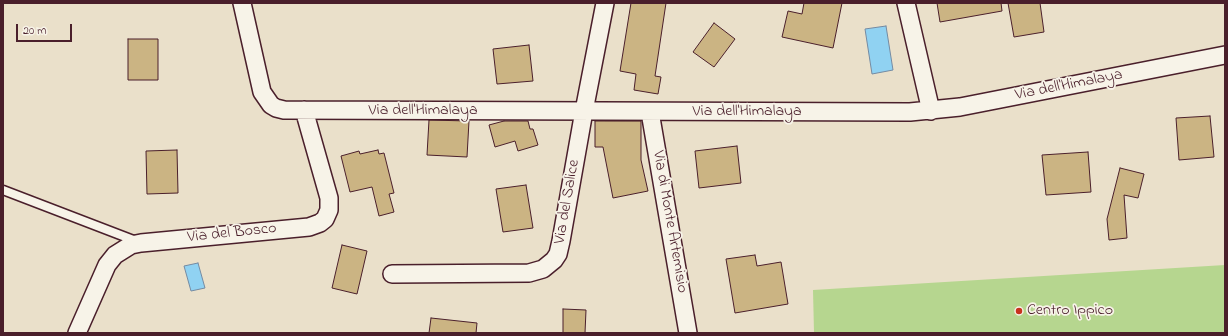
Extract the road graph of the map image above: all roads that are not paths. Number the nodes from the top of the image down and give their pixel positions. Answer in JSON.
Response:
{"nodes":[{"id":1,"x":242,"y":3,"type":"edge"},
{"id":2,"x":604,"y":3,"type":"edge"},
{"id":3,"x":906,"y":3,"type":"edge"},
{"id":4,"x":1225,"y":56,"type":"edge"},
{"id":5,"x":304,"y":110,"type":"junction"},
{"id":6,"x":931,"y":110,"type":"junction"},
{"id":7,"x":584,"y":111,"type":"junction"},
{"id":8,"x":650,"y":112,"type":"junction"},
{"id":9,"x":3,"y":190,"type":"edge"},
{"id":10,"x":141,"y":243,"type":"junction"},
{"id":11,"x":392,"y":274,"type":"dead end"},
{"id":12,"x":77,"y":333,"type":"edge"},
{"id":13,"x":688,"y":333,"type":"edge"}],
"edges":[{"from":1,"to":5,"type":"street","name":"Via dell'Himalaya"},
{"from":2,"to":7,"type":"street","name":"Via del Salice"},
{"from":3,"to":6,"type":"street"},
{"from":4,"to":6,"type":"street","name":"Via dell'Himalaya"},
{"from":5,"to":7,"type":"street","name":"Via dell'Himalaya"},
{"from":5,"to":10,"type":"street","name":"Via del Bosco"},
{"from":6,"to":8,"type":"street","name":"Via dell'Himalaya"},
{"from":7,"to":8,"type":"street","name":"Via dell'Himalaya"},
{"from":7,"to":11,"type":"street","name":"Via del Salice"},
{"from":8,"to":13,"type":"street","name":"Via di Monte Artemisio"},
{"from":9,"to":10,"type":"lane"},
{"from":10,"to":12,"type":"street","name":"Via del Bosco"}]}
